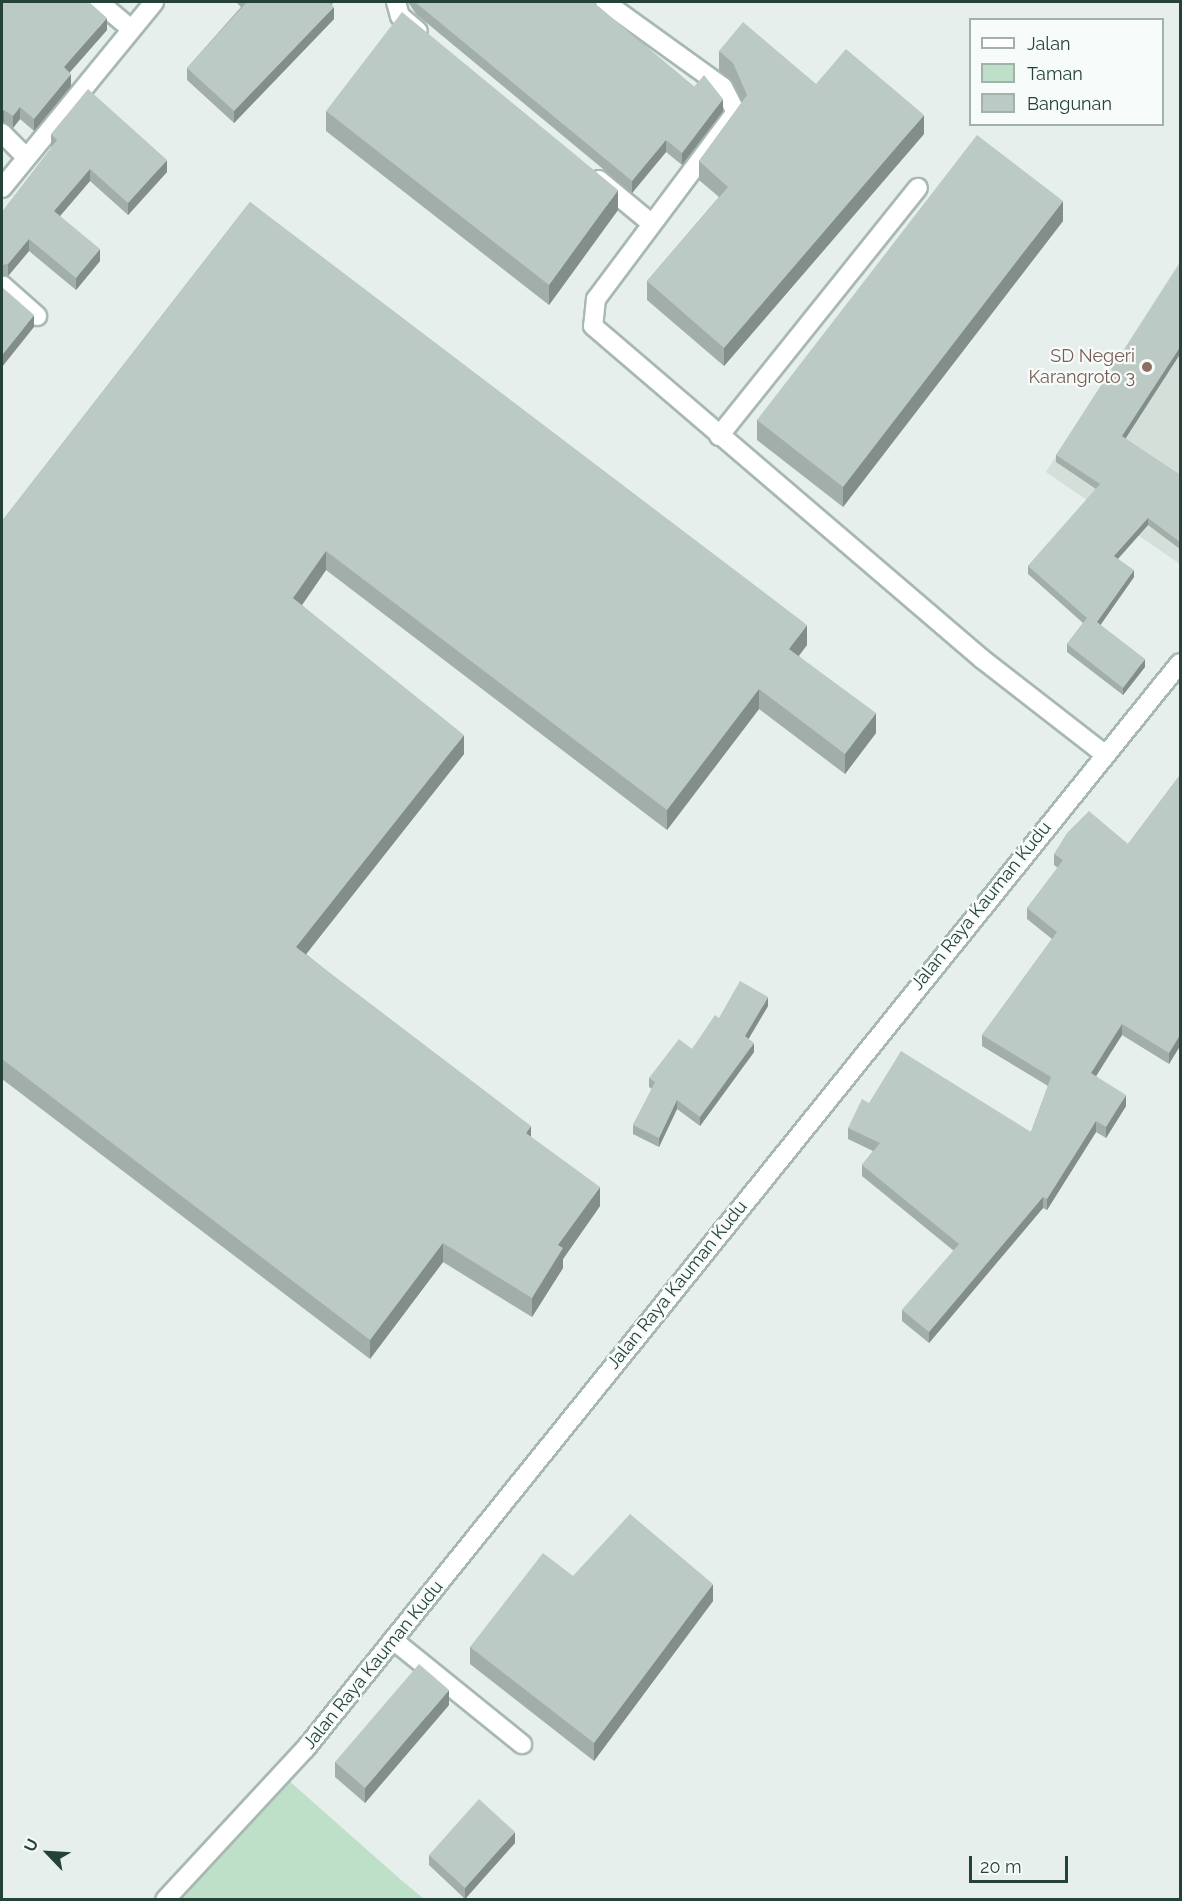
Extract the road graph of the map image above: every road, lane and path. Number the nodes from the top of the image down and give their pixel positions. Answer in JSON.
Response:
{"nodes":[{"id":1,"x":99,"y":2,"type":"edge"},
{"id":2,"x":154,"y":2,"type":"edge"},
{"id":3,"x":396,"y":2,"type":"edge"},
{"id":4,"x":605,"y":2,"type":"edge"},
{"id":5,"x":131,"y":29,"type":"junction"},
{"id":6,"x":436,"y":46,"type":"edge"},
{"id":7,"x":2,"y":133,"type":"edge"},
{"id":8,"x":26,"y":157,"type":"junction"},
{"id":9,"x":579,"y":164,"type":"edge"},
{"id":10,"x":2,"y":188,"type":"edge"},
{"id":11,"x":918,"y":188,"type":"dead end"},
{"id":12,"x":651,"y":223,"type":"junction"},
{"id":13,"x":2,"y":285,"type":"edge"},
{"id":14,"x":37,"y":316,"type":"dead end"},
{"id":15,"x":719,"y":436,"type":"junction"},
{"id":16,"x":1180,"y":663,"type":"edge"},
{"id":17,"x":1103,"y":753,"type":"junction"},
{"id":18,"x":393,"y":1640,"type":"junction"},
{"id":19,"x":522,"y":1744,"type":"dead end"},
{"id":20,"x":165,"y":1899,"type":"edge"}],
"edges":[{"from":1,"to":5,"type":"street"},
{"from":2,"to":5,"type":"street"},
{"from":3,"to":6,"type":"street"},
{"from":4,"to":12,"type":"street"},
{"from":5,"to":8,"type":"street"},
{"from":7,"to":8,"type":"street"},
{"from":8,"to":10,"type":"street"},
{"from":9,"to":12,"type":"street"},
{"from":11,"to":15,"type":"street"},
{"from":12,"to":15,"type":"street"},
{"from":13,"to":14,"type":"street"},
{"from":15,"to":17,"type":"street"},
{"from":16,"to":17,"type":"street","name":"Jalan Raya Kauman Kudu"},
{"from":17,"to":18,"type":"street","name":"Jalan Raya Kauman Kudu"},
{"from":18,"to":19,"type":"street"},
{"from":18,"to":20,"type":"street","name":"Jalan Raya Kauman Kudu"}]}
